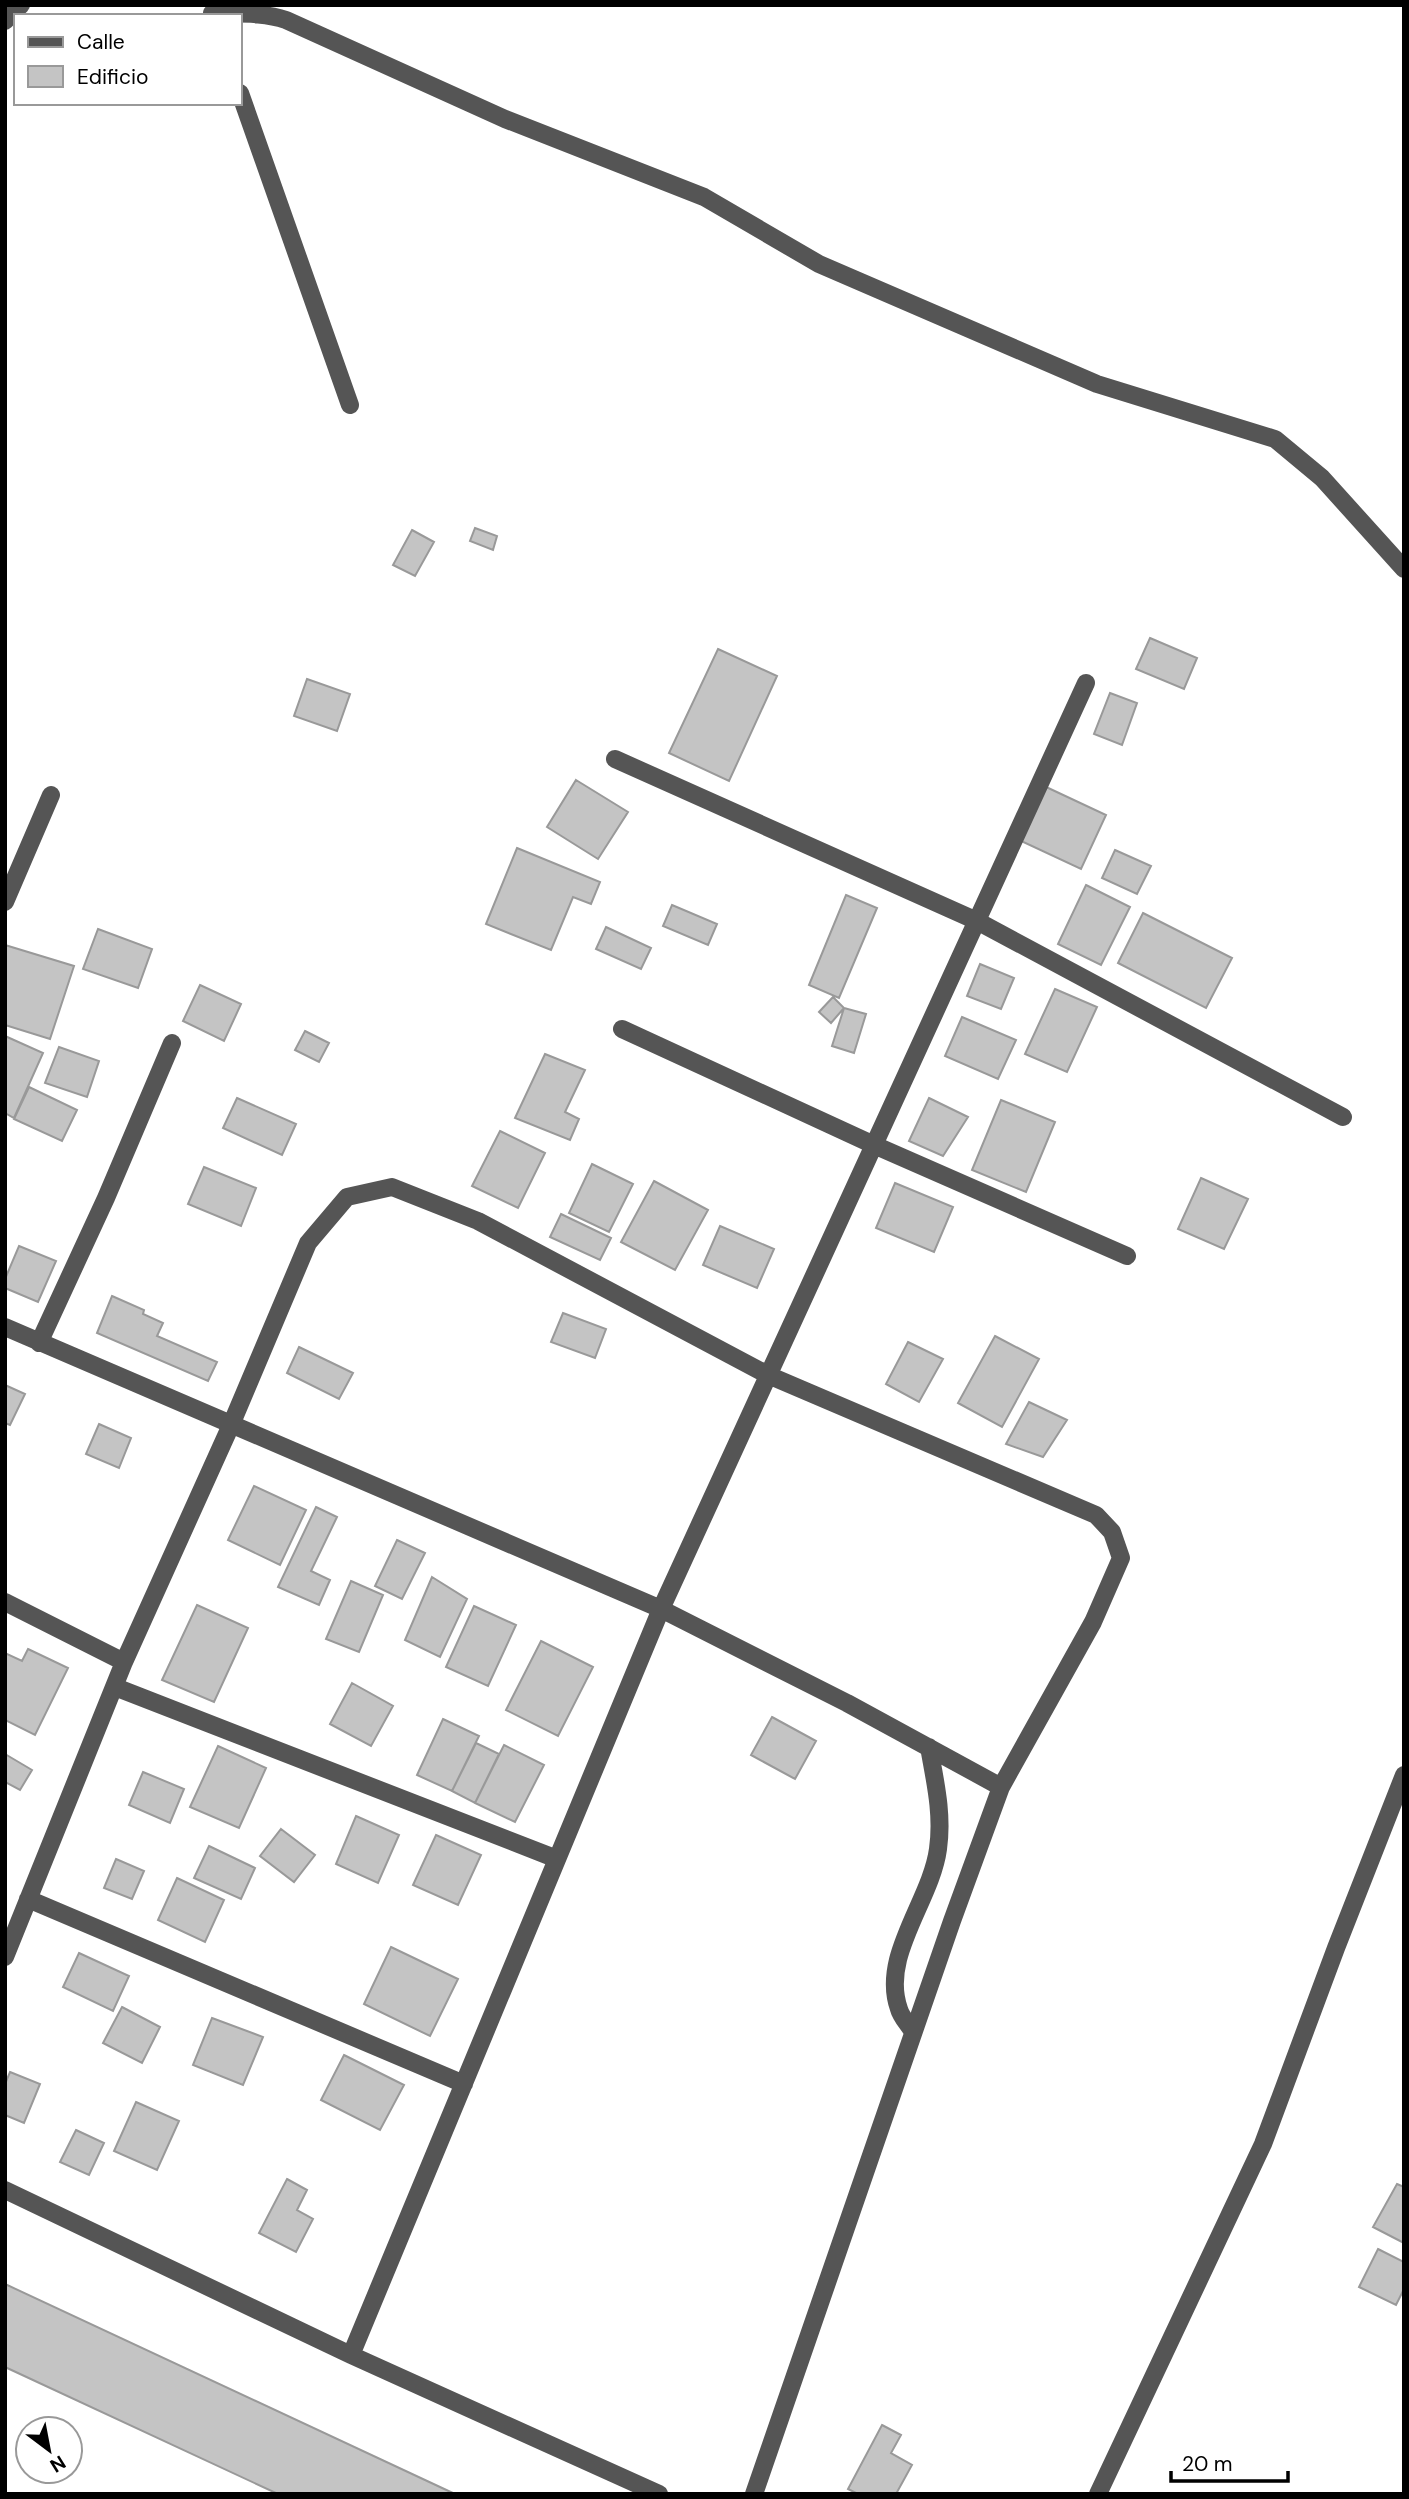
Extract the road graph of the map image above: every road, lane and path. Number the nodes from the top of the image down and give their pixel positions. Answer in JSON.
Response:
{"nodes":[{"id":1,"x":21,"y":5,"type":"edge"},
{"id":2,"x":212,"y":14,"type":"edge"},
{"id":3,"x":232,"y":14,"type":"edge"},
{"id":4,"x":242,"y":15,"type":"edge"},
{"id":5,"x":5,"y":21,"type":"edge"},
{"id":6,"x":242,"y":99,"type":"edge"},
{"id":7,"x":350,"y":404,"type":"dead end"},
{"id":8,"x":1404,"y":569,"type":"edge"},
{"id":9,"x":1086,"y":683,"type":"dead end"},
{"id":10,"x":615,"y":759,"type":"dead end"},
{"id":11,"x":51,"y":795,"type":"dead end"},
{"id":12,"x":5,"y":902,"type":"edge"},
{"id":13,"x":977,"y":921,"type":"junction"},
{"id":14,"x":622,"y":1029,"type":"dead end"},
{"id":15,"x":172,"y":1043,"type":"dead end"},
{"id":16,"x":1343,"y":1117,"type":"dead end"},
{"id":17,"x":874,"y":1144,"type":"junction"},
{"id":18,"x":1127,"y":1256,"type":"dead end"},
{"id":19,"x":5,"y":1328,"type":"edge"},
{"id":20,"x":39,"y":1343,"type":"junction"},
{"id":21,"x":768,"y":1375,"type":"junction"},
{"id":22,"x":231,"y":1425,"type":"junction"},
{"id":23,"x":5,"y":1602,"type":"edge"},
{"id":24,"x":661,"y":1609,"type":"junction"},
{"id":25,"x":124,"y":1662,"type":"junction"},
{"id":26,"x":115,"y":1686,"type":"junction"},
{"id":27,"x":929,"y":1747,"type":"junction"},
{"id":28,"x":1404,"y":1775,"type":"edge"},
{"id":29,"x":1001,"y":1787,"type":"junction"},
{"id":30,"x":557,"y":1859,"type":"junction"},
{"id":31,"x":29,"y":1899,"type":"junction"},
{"id":32,"x":5,"y":1957,"type":"edge"},
{"id":33,"x":914,"y":2032,"type":"junction"},
{"id":34,"x":464,"y":2084,"type":"junction"},
{"id":35,"x":5,"y":2190,"type":"edge"},
{"id":36,"x":351,"y":2355,"type":"junction"},
{"id":37,"x":659,"y":2494,"type":"edge"},
{"id":38,"x":754,"y":2494,"type":"edge"},
{"id":39,"x":1098,"y":2494,"type":"edge"}],
"edges":[{"from":1,"to":5,"type":"street"},
{"from":2,"to":3,"type":"street"},
{"from":4,"to":8,"type":"street"},
{"from":6,"to":7,"type":"street"},
{"from":9,"to":13,"type":"street"},
{"from":10,"to":13,"type":"street"},
{"from":11,"to":12,"type":"street"},
{"from":13,"to":16,"type":"street"},
{"from":13,"to":17,"type":"street"},
{"from":14,"to":17,"type":"street"},
{"from":15,"to":20,"type":"street"},
{"from":17,"to":18,"type":"street"},
{"from":17,"to":21,"type":"street"},
{"from":19,"to":20,"type":"street"},
{"from":20,"to":22,"type":"street"},
{"from":21,"to":22,"type":"street"},
{"from":21,"to":24,"type":"street"},
{"from":21,"to":29,"type":"street"},
{"from":22,"to":24,"type":"street"},
{"from":22,"to":25,"type":"street"},
{"from":23,"to":25,"type":"street"},
{"from":24,"to":27,"type":"street"},
{"from":24,"to":30,"type":"street"},
{"from":25,"to":26,"type":"street"},
{"from":26,"to":30,"type":"street"},
{"from":26,"to":31,"type":"street"},
{"from":27,"to":29,"type":"street"},
{"from":27,"to":33,"type":"street"},
{"from":28,"to":39,"type":"street"},
{"from":29,"to":33,"type":"street"},
{"from":30,"to":34,"type":"street"},
{"from":31,"to":32,"type":"street"},
{"from":31,"to":34,"type":"street"},
{"from":33,"to":38,"type":"street"},
{"from":34,"to":36,"type":"street"},
{"from":35,"to":36,"type":"street"},
{"from":36,"to":37,"type":"street"}]}
